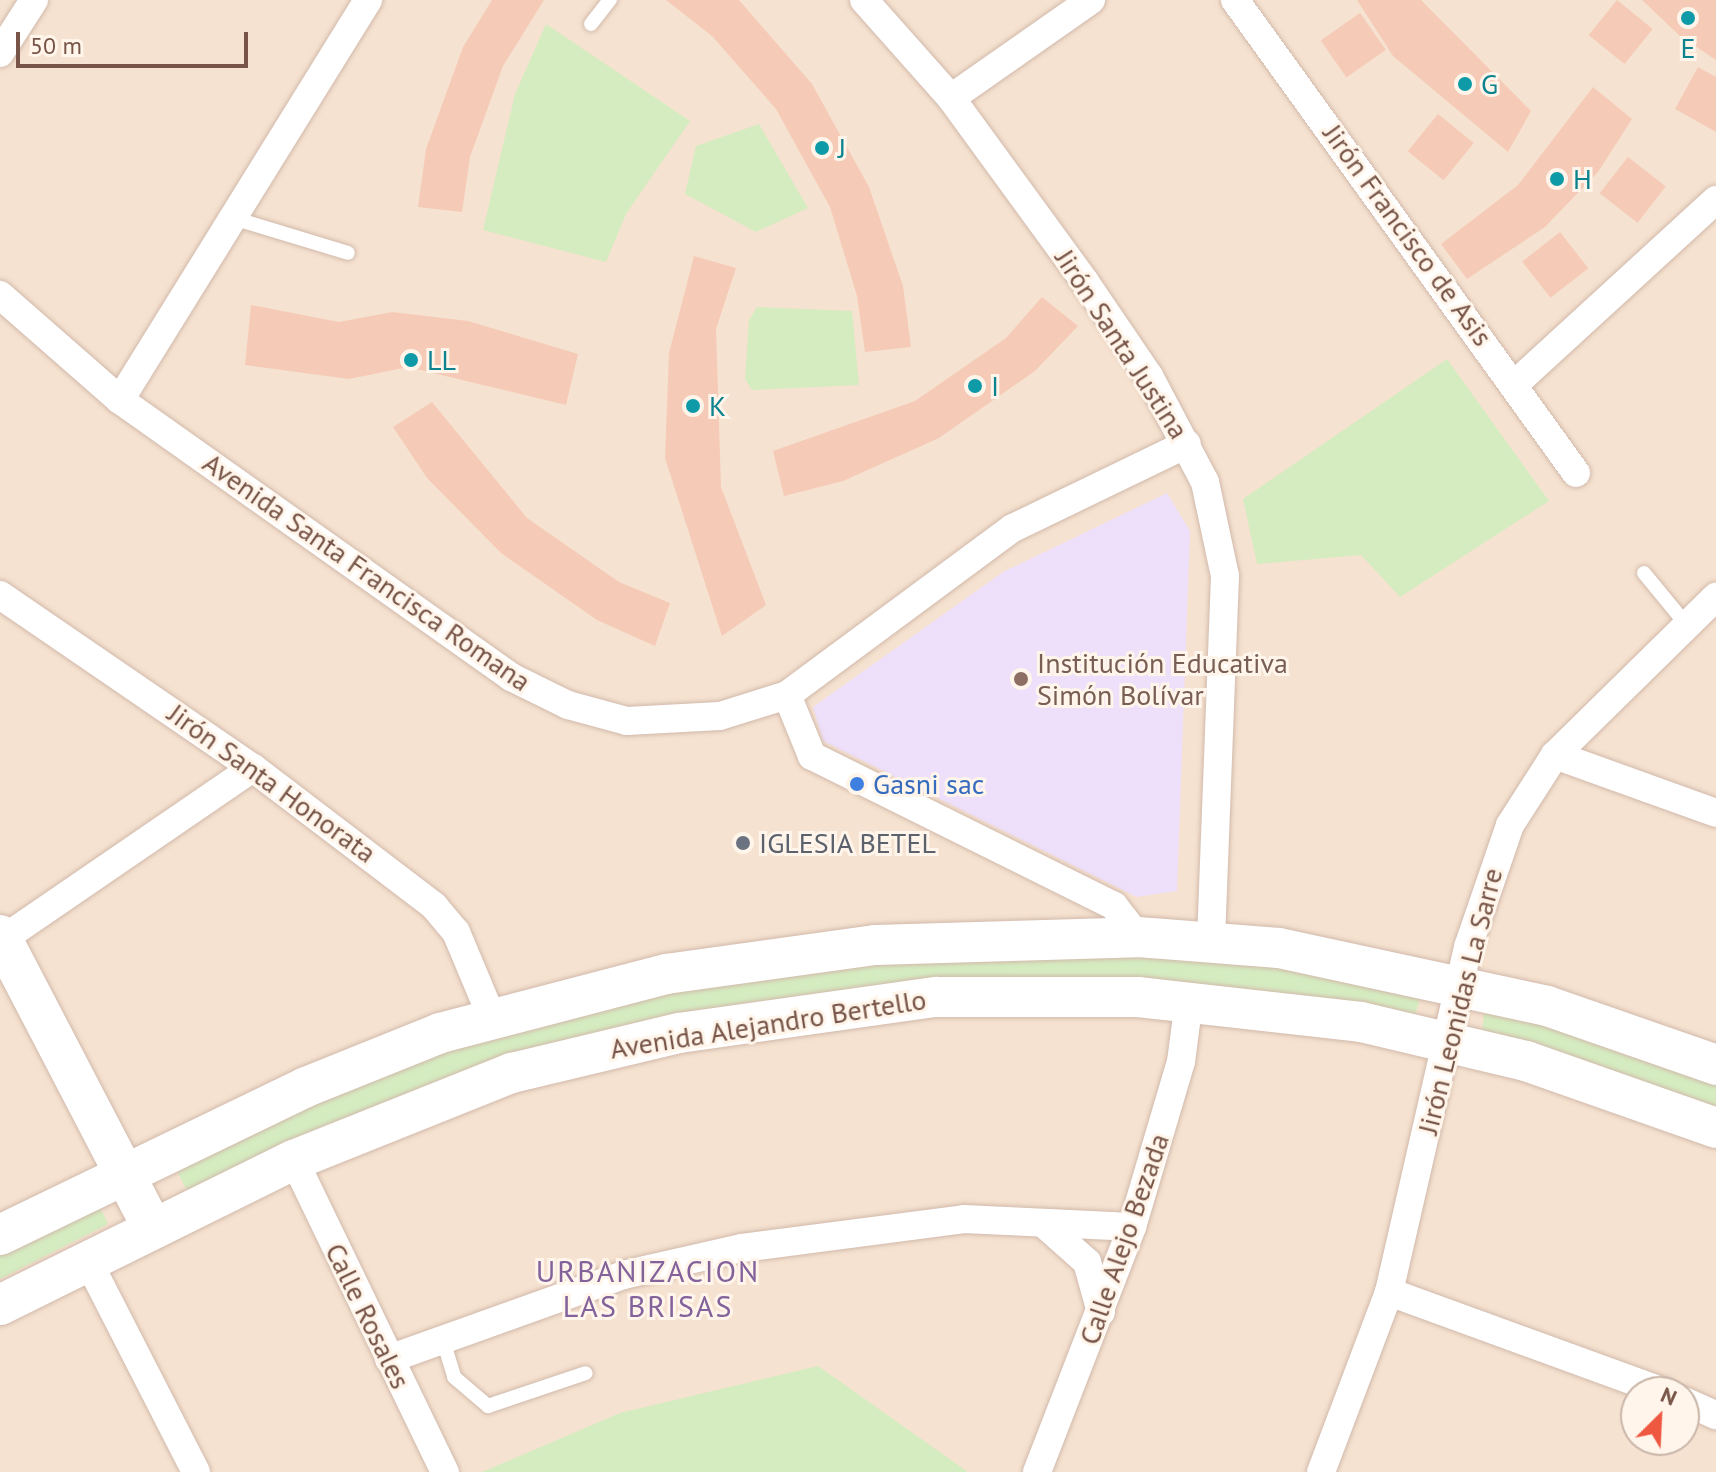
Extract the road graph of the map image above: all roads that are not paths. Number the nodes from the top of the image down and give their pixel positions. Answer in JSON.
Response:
{"nodes":[{"id":1,"x":34,"y":0,"type":"edge"},
{"id":2,"x":368,"y":0,"type":"edge"},
{"id":3,"x":610,"y":0,"type":"edge"},
{"id":4,"x":864,"y":0,"type":"edge"},
{"id":5,"x":1091,"y":0,"type":"edge"},
{"id":6,"x":1235,"y":0,"type":"edge"},
{"id":7,"x":591,"y":24,"type":"dead end"},
{"id":8,"x":0,"y":53,"type":"edge"},
{"id":9,"x":951,"y":98,"type":"junction"},
{"id":10,"x":1716,"y":200,"type":"edge"},
{"id":11,"x":233,"y":218,"type":"junction"},
{"id":12,"x":348,"y":253,"type":"dead end"},
{"id":13,"x":0,"y":295,"type":"edge"},
{"id":14,"x":1516,"y":383,"type":"junction"},
{"id":15,"x":120,"y":400,"type":"junction"},
{"id":16,"x":1187,"y":444,"type":"junction"},
{"id":17,"x":1576,"y":473,"type":"dead end"},
{"id":18,"x":1644,"y":573,"type":"dead end"},
{"id":19,"x":0,"y":595,"type":"edge"},
{"id":20,"x":1716,"y":597,"type":"edge"},
{"id":21,"x":1685,"y":623,"type":"junction"},
{"id":22,"x":787,"y":695,"type":"junction"},
{"id":23,"x":1555,"y":755,"type":"junction"},
{"id":24,"x":253,"y":768,"type":"junction"},
{"id":25,"x":1716,"y":813,"type":"edge"},
{"id":26,"x":2,"y":937,"type":"edge"},
{"id":27,"x":1138,"y":937,"type":"junction"},
{"id":28,"x":1211,"y":940,"type":"junction"},
{"id":29,"x":1460,"y":984,"type":"junction"},
{"id":30,"x":1189,"y":1000,"type":"junction"},
{"id":31,"x":492,"y":1018,"type":"junction"},
{"id":32,"x":1447,"y":1040,"type":"junction"},
{"id":33,"x":1716,"y":1065,"type":"edge"},
{"id":34,"x":1716,"y":1128,"type":"edge"},
{"id":35,"x":294,"y":1160,"type":"junction"},
{"id":36,"x":126,"y":1170,"type":"junction"},
{"id":37,"x":1043,"y":1223,"type":"junction"},
{"id":38,"x":1132,"y":1227,"type":"junction"},
{"id":39,"x":153,"y":1229,"type":"junction"},
{"id":40,"x":0,"y":1235,"type":"edge"},
{"id":41,"x":88,"y":1261,"type":"junction"},
{"id":42,"x":1389,"y":1292,"type":"junction"},
{"id":43,"x":0,"y":1305,"type":"edge"},
{"id":44,"x":1101,"y":1312,"type":"junction"},
{"id":45,"x":443,"y":1340,"type":"junction"},
{"id":46,"x":389,"y":1359,"type":"junction"},
{"id":47,"x":586,"y":1373,"type":"dead end"},
{"id":48,"x":1620,"y":1376,"type":"edge"},
{"id":49,"x":196,"y":1472,"type":"edge"},
{"id":50,"x":445,"y":1472,"type":"edge"},
{"id":51,"x":1037,"y":1472,"type":"edge"},
{"id":52,"x":1321,"y":1472,"type":"edge"}],
"edges":[{"from":1,"to":8,"type":"street"},
{"from":2,"to":11,"type":"street"},
{"from":3,"to":7,"type":"lane"},
{"from":4,"to":9,"type":"street","name":"Jirón Santa Justina"},
{"from":5,"to":9,"type":"street"},
{"from":6,"to":14,"type":"street","name":"Jirón Francisco de Asis"},
{"from":9,"to":16,"type":"street","name":"Jirón Santa Justina"},
{"from":10,"to":14,"type":"street"},
{"from":11,"to":12,"type":"lane"},
{"from":11,"to":15,"type":"street"},
{"from":13,"to":15,"type":"street","name":"Avenida Santa Francisca Romana"},
{"from":14,"to":17,"type":"street","name":"Jirón Francisco de Asis"},
{"from":15,"to":22,"type":"street","name":"Avenida Santa Francisca Romana"},
{"from":16,"to":22,"type":"street","name":"Avenida Santa Francisca Romana"},
{"from":16,"to":28,"type":"street","name":"Jirón Santa Justina"},
{"from":18,"to":21,"type":"lane"},
{"from":19,"to":24,"type":"street","name":"Jirón Santa Honorata"},
{"from":20,"to":21,"type":"street","name":"Jirón Leonidas La Sarre"},
{"from":21,"to":23,"type":"street","name":"Jirón Leonidas La Sarre"},
{"from":22,"to":27,"type":"street"},
{"from":23,"to":25,"type":"street"},
{"from":23,"to":29,"type":"street","name":"Jirón Leonidas La Sarre"},
{"from":24,"to":26,"type":"street"},
{"from":24,"to":31,"type":"street","name":"Jirón Santa Honorata"},
{"from":26,"to":36,"type":"main road"},
{"from":27,"to":28,"type":"main road","name":"Avenida Alejandro Bertello"},
{"from":27,"to":31,"type":"main road","name":"Avenida Alejandro Bertello"},
{"from":28,"to":29,"type":"main road","name":"Avenida Alejandro Bertello"},
{"from":29,"to":32,"type":"street","name":"Jirón Leonidas La Sarre"},
{"from":29,"to":33,"type":"main road","name":"Avenida Alejandro Bertello"},
{"from":30,"to":32,"type":"main road","name":"Avenida Alejandro Bertello"},
{"from":30,"to":35,"type":"main road","name":"Avenida Alejandro Bertello"},
{"from":30,"to":38,"type":"street","name":"Calle Alejo Bezada"},
{"from":31,"to":36,"type":"main road","name":"Avenida Alejandro Bertello"},
{"from":32,"to":34,"type":"main road","name":"Avenida Alejandro Bertello"},
{"from":32,"to":42,"type":"street","name":"Jirón Leonidas La Sarre"},
{"from":35,"to":39,"type":"main road","name":"Avenida Alejandro Bertello"},
{"from":35,"to":46,"type":"street","name":"Calle Rosales"},
{"from":36,"to":39,"type":"main road"},
{"from":36,"to":40,"type":"main road","name":"Avenida Alejandro Bertello"},
{"from":37,"to":38,"type":"street"},
{"from":37,"to":44,"type":"street"},
{"from":37,"to":45,"type":"street"},
{"from":38,"to":44,"type":"street","name":"Calle Alejo Bezada"},
{"from":39,"to":41,"type":"main road","name":"Avenida Alejandro Bertello"},
{"from":41,"to":43,"type":"main road","name":"Avenida Alejandro Bertello"},
{"from":41,"to":49,"type":"street"},
{"from":42,"to":48,"type":"street"},
{"from":42,"to":52,"type":"street","name":"Jirón Leonidas La Sarre"},
{"from":44,"to":51,"type":"street","name":"Calle Alejo Bezada"},
{"from":45,"to":46,"type":"street"},
{"from":45,"to":47,"type":"lane"},
{"from":46,"to":50,"type":"street","name":"Calle Rosales"}]}
